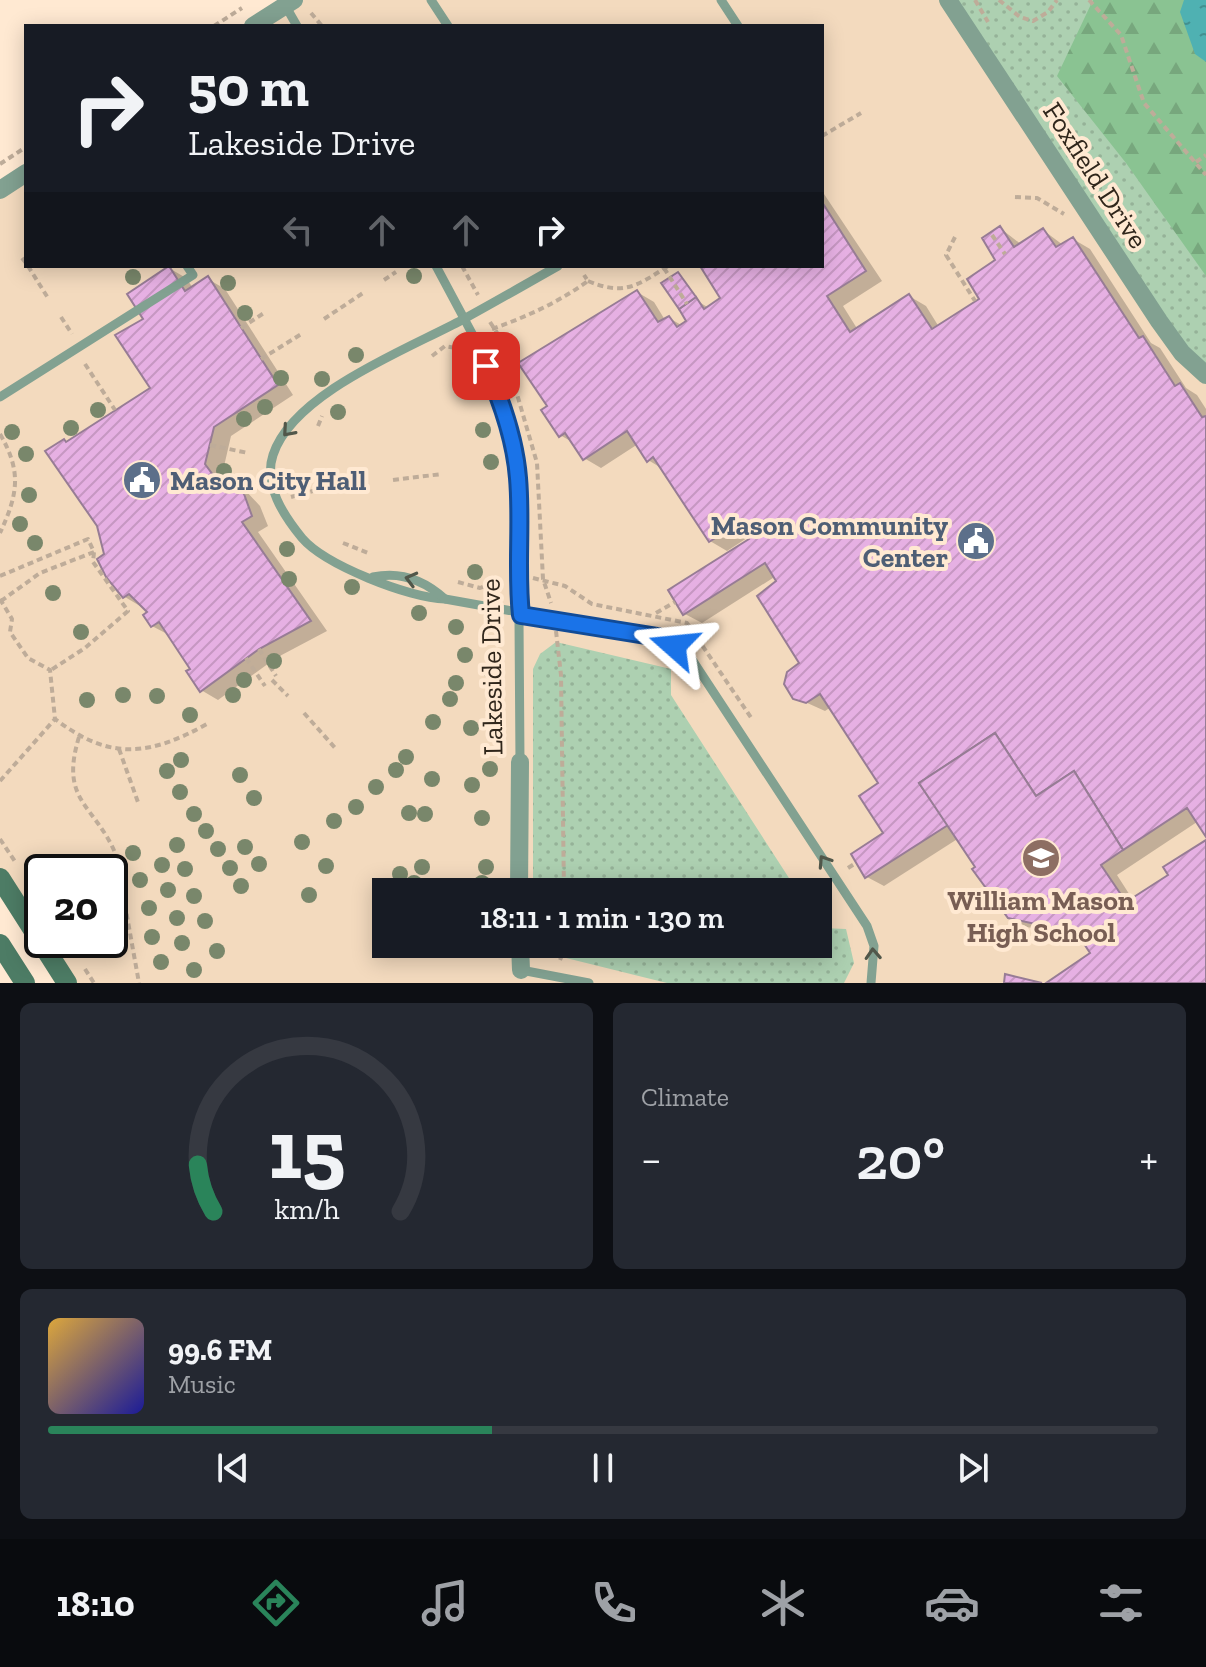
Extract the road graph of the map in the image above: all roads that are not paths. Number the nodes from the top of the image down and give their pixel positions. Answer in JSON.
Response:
{"nodes":[{"id":1,"x":431,"y":0,"type":"edge"},
{"id":2,"x":721,"y":0,"type":"edge"},
{"id":3,"x":948,"y":0,"type":"edge"},
{"id":4,"x":289,"y":3,"type":"edge"},
{"id":5,"x":256,"y":24,"type":"edge"},
{"id":6,"x":296,"y":24,"type":"edge"},
{"id":7,"x":447,"y":24,"type":"edge"},
{"id":8,"x":737,"y":24,"type":"edge"},
{"id":9,"x":24,"y":174,"type":"edge"},
{"id":10,"x":0,"y":190,"type":"edge"},
{"id":11,"x":188,"y":268,"type":"edge"},
{"id":12,"x":437,"y":268,"type":"edge"},
{"id":13,"x":554,"y":268,"type":"edge"},
{"id":14,"x":463,"y":319,"type":"junction"},
{"id":15,"x":1206,"y":375,"type":"edge"},
{"id":16,"x":0,"y":397,"type":"edge"},
{"id":17,"x":373,"y":577,"type":"junction"},
{"id":18,"x":445,"y":599,"type":"junction"},
{"id":19,"x":521,"y":615,"type":"junction"},
{"id":20,"x":520,"y":762,"type":"joint"},
{"id":21,"x":0,"y":878,"type":"edge"},
{"id":22,"x":519,"y":878,"type":"edge"},
{"id":23,"x":0,"y":944,"type":"edge"},
{"id":24,"x":520,"y":958,"type":"edge"},
{"id":25,"x":521,"y":979,"type":"edge"},
{"id":26,"x":25,"y":983,"type":"edge"},
{"id":27,"x":67,"y":983,"type":"edge"},
{"id":28,"x":589,"y":983,"type":"edge"},
{"id":29,"x":871,"y":983,"type":"edge"}],
"edges":[{"from":1,"to":7,"type":"lane"},
{"from":2,"to":8,"type":"lane"},
{"from":3,"to":15,"type":"street","name":"Foxfield Drive"},
{"from":4,"to":5,"type":"street"},
{"from":4,"to":6,"type":"lane"},
{"from":9,"to":10,"type":"street"},
{"from":11,"to":16,"type":"lane"},
{"from":12,"to":14,"type":"lane","name":"Lakeside Drive"},
{"from":13,"to":14,"type":"lane"},
{"from":14,"to":17,"type":"lane","one_way":true},
{"from":14,"to":19,"type":"lane","name":"Lakeside Drive"},
{"from":17,"to":18,"type":"lane"},
{"from":18,"to":17,"type":"lane","one_way":true},
{"from":18,"to":19,"type":"lane"},
{"from":19,"to":20,"type":"lane","name":"Lakeside Drive"},
{"from":29,"to":19,"type":"lane","one_way":true},
{"from":20,"to":22,"type":"street","name":"Lakeside Drive"},
{"from":21,"to":27,"type":"main road"},
{"from":23,"to":26,"type":"main road"},
{"from":24,"to":25,"type":"street"},
{"from":25,"to":28,"type":"lane"}]}
